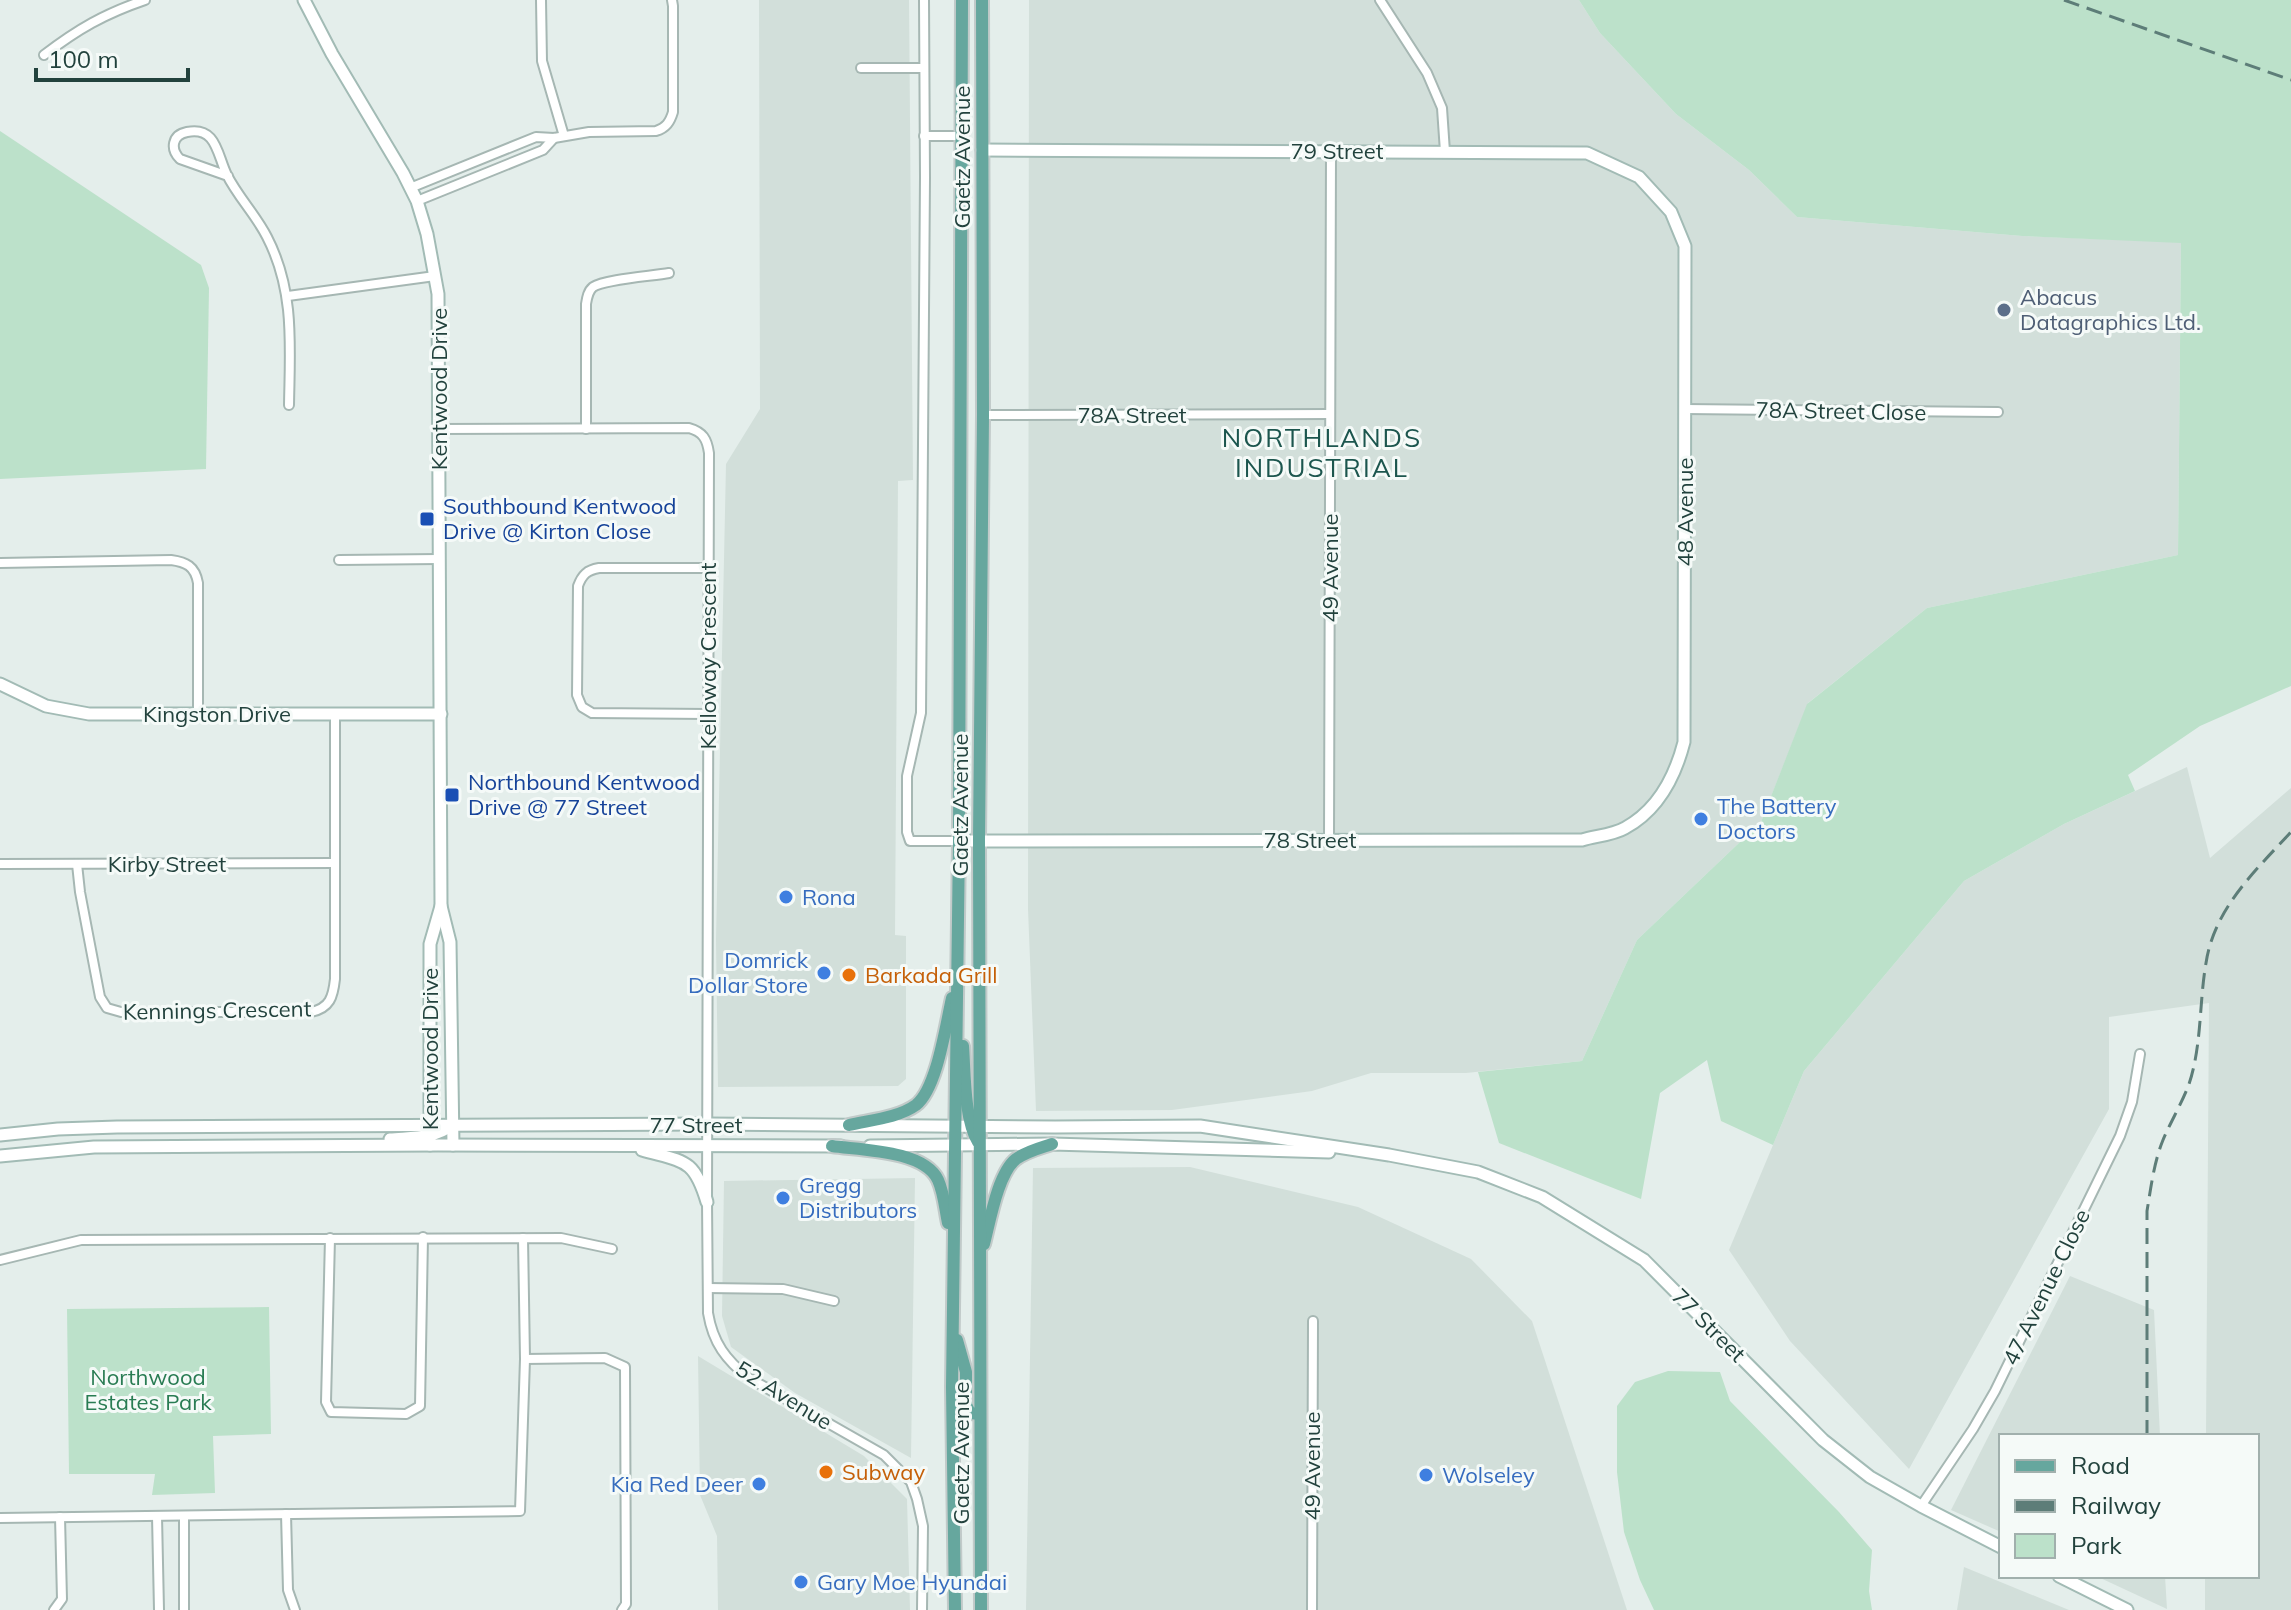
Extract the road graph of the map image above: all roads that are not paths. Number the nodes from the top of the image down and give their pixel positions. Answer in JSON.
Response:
{"nodes":[{"id":1,"x":145,"y":0,"type":"edge"},
{"id":2,"x":304,"y":0,"type":"edge"},
{"id":3,"x":541,"y":0,"type":"edge"},
{"id":4,"x":672,"y":0,"type":"edge"},
{"id":5,"x":924,"y":0,"type":"edge"},
{"id":6,"x":962,"y":0,"type":"edge"},
{"id":7,"x":982,"y":0,"type":"edge"},
{"id":8,"x":1380,"y":0,"type":"edge"},
{"id":9,"x":44,"y":55,"type":"dead end"},
{"id":10,"x":861,"y":68,"type":"dead end"},
{"id":11,"x":924,"y":68,"type":"junction"},
{"id":12,"x":924,"y":136,"type":"junction"},
{"id":13,"x":961,"y":136,"type":"junction"},
{"id":14,"x":559,"y":137,"type":"junction"},
{"id":15,"x":982,"y":150,"type":"junction"},
{"id":16,"x":1331,"y":151,"type":"junction"},
{"id":17,"x":1445,"y":152,"type":"junction"},
{"id":18,"x":228,"y":176,"type":"junction"},
{"id":19,"x":410,"y":188,"type":"junction"},
{"id":20,"x":417,"y":201,"type":"junction"},
{"id":21,"x":1671,"y":212,"type":"joint"},
{"id":22,"x":669,"y":273,"type":"dead end"},
{"id":23,"x":435,"y":276,"type":"junction"},
{"id":24,"x":288,"y":296,"type":"junction"},
{"id":25,"x":289,"y":405,"type":"dead end"},
{"id":26,"x":1685,"y":409,"type":"junction"},
{"id":27,"x":1998,"y":412,"type":"dead end"},
{"id":28,"x":1330,"y":414,"type":"junction"},
{"id":29,"x":983,"y":415,"type":"junction"},
{"id":30,"x":439,"y":429,"type":"junction"},
{"id":31,"x":586,"y":429,"type":"junction"},
{"id":32,"x":439,"y":559,"type":"junction"},
{"id":33,"x":339,"y":560,"type":"dead end"},
{"id":34,"x":0,"y":563,"type":"edge"},
{"id":35,"x":708,"y":568,"type":"junction"},
{"id":36,"x":0,"y":684,"type":"edge"},
{"id":37,"x":198,"y":714,"type":"junction"},
{"id":38,"x":335,"y":714,"type":"junction"},
{"id":39,"x":441,"y":714,"type":"junction"},
{"id":40,"x":708,"y":714,"type":"junction"},
{"id":41,"x":1652,"y":806,"type":"joint"},
{"id":42,"x":1329,"y":840,"type":"junction"},
{"id":43,"x":959,"y":841,"type":"junction"},
{"id":44,"x":979,"y":841,"type":"junction"},
{"id":45,"x":334,"y":863,"type":"junction"},
{"id":46,"x":0,"y":864,"type":"edge"},
{"id":47,"x":77,"y":864,"type":"junction"},
{"id":48,"x":441,"y":906,"type":"junction"},
{"id":49,"x":958,"y":975,"type":"junction"},
{"id":50,"x":2140,"y":1054,"type":"dead end"},
{"id":51,"x":709,"y":1124,"type":"junction"},
{"id":52,"x":452,"y":1125,"type":"junction"},
{"id":53,"x":849,"y":1125,"type":"junction"},
{"id":54,"x":954,"y":1125,"type":"junction"},
{"id":55,"x":976,"y":1126,"type":"junction"},
{"id":56,"x":0,"y":1135,"type":"edge"},
{"id":57,"x":430,"y":1136,"type":"junction"},
{"id":58,"x":1052,"y":1144,"type":"junction"},
{"id":59,"x":453,"y":1145,"type":"junction"},
{"id":60,"x":709,"y":1145,"type":"junction"},
{"id":61,"x":954,"y":1145,"type":"junction"},
{"id":62,"x":980,"y":1145,"type":"junction"},
{"id":63,"x":626,"y":1146,"type":"junction"},
{"id":64,"x":832,"y":1146,"type":"junction"},
{"id":65,"x":1389,"y":1155,"type":"junction"},
{"id":66,"x":0,"y":1156,"type":"edge"},
{"id":67,"x":707,"y":1202,"type":"junction"},
{"id":68,"x":423,"y":1237,"type":"junction"},
{"id":69,"x":330,"y":1238,"type":"junction"},
{"id":70,"x":523,"y":1238,"type":"junction"},
{"id":71,"x":612,"y":1249,"type":"dead end"},
{"id":72,"x":954,"y":1255,"type":"junction"},
{"id":73,"x":0,"y":1260,"type":"edge"},
{"id":74,"x":979,"y":1262,"type":"junction"},
{"id":75,"x":708,"y":1288,"type":"junction"},
{"id":76,"x":834,"y":1301,"type":"dead end"},
{"id":77,"x":1313,"y":1321,"type":"dead end"},
{"id":78,"x":953,"y":1325,"type":"junction"},
{"id":79,"x":525,"y":1359,"type":"junction"},
{"id":80,"x":980,"y":1414,"type":"junction"},
{"id":81,"x":1921,"y":1506,"type":"junction"},
{"id":82,"x":286,"y":1514,"type":"junction"},
{"id":83,"x":157,"y":1516,"type":"junction"},
{"id":84,"x":184,"y":1516,"type":"junction"},
{"id":85,"x":60,"y":1517,"type":"junction"},
{"id":86,"x":0,"y":1518,"type":"edge"},
{"id":87,"x":1999,"y":1546,"type":"edge"},
{"id":88,"x":2063,"y":1578,"type":"edge"},
{"id":89,"x":54,"y":1610,"type":"edge"},
{"id":90,"x":159,"y":1610,"type":"edge"},
{"id":91,"x":184,"y":1610,"type":"edge"},
{"id":92,"x":295,"y":1610,"type":"edge"},
{"id":93,"x":622,"y":1610,"type":"edge"},
{"id":94,"x":922,"y":1610,"type":"edge"},
{"id":95,"x":955,"y":1610,"type":"edge"},
{"id":96,"x":981,"y":1610,"type":"edge"},
{"id":97,"x":1312,"y":1610,"type":"edge"},
{"id":98,"x":2127,"y":1610,"type":"edge"}],
"edges":[{"from":1,"to":9,"type":"street"},
{"from":2,"to":19,"type":"street","name":"Kentwood Drive"},
{"from":3,"to":14,"type":"street"},
{"from":4,"to":14,"type":"street"},
{"from":5,"to":11,"type":"street","name":"Gaetz Avenue"},
{"from":6,"to":13,"type":"main road","name":"Gaetz Avenue"},
{"from":7,"to":15,"type":"main road","name":"Gaetz Avenue"},
{"from":8,"to":17,"type":"street"},
{"from":10,"to":11,"type":"street"},
{"from":11,"to":12,"type":"street","name":"Gaetz Avenue"},
{"from":12,"to":13,"type":"street"},
{"from":12,"to":43,"type":"street","name":"Gaetz Avenue"},
{"from":13,"to":43,"type":"main road","name":"Gaetz Avenue"},
{"from":14,"to":19,"type":"street"},
{"from":14,"to":20,"type":"street"},
{"from":15,"to":16,"type":"street","name":"79 Street"},
{"from":15,"to":29,"type":"main road","name":"Gaetz Avenue"},
{"from":16,"to":17,"type":"street","name":"79 Street"},
{"from":16,"to":28,"type":"street","name":"49 Avenue"},
{"from":17,"to":21,"type":"street","name":"79 Street"},
{"from":18,"to":18,"type":"street"},
{"from":18,"to":24,"type":"street"},
{"from":19,"to":20,"type":"street","name":"Kentwood Drive"},
{"from":20,"to":23,"type":"street","name":"Kentwood Drive"},
{"from":21,"to":26,"type":"street","name":"48 Avenue"},
{"from":22,"to":31,"type":"street"},
{"from":23,"to":24,"type":"street"},
{"from":23,"to":30,"type":"street","name":"Kentwood Drive"},
{"from":24,"to":25,"type":"street"},
{"from":26,"to":27,"type":"street","name":"78A Street Close"},
{"from":26,"to":41,"type":"street","name":"48 Avenue"},
{"from":28,"to":29,"type":"street","name":"78A Street"},
{"from":28,"to":42,"type":"street","name":"49 Avenue"},
{"from":29,"to":44,"type":"main road","name":"Gaetz Avenue"},
{"from":30,"to":31,"type":"street","name":"Kelloway Crescent"},
{"from":30,"to":32,"type":"street","name":"Kentwood Drive"},
{"from":31,"to":35,"type":"street","name":"Kelloway Crescent"},
{"from":32,"to":33,"type":"street"},
{"from":32,"to":39,"type":"street","name":"Kentwood Drive"},
{"from":34,"to":37,"type":"street"},
{"from":35,"to":40,"type":"street","name":"Kelloway Crescent"},
{"from":35,"to":40,"type":"street"},
{"from":36,"to":37,"type":"street","name":"Kingston Drive"},
{"from":37,"to":38,"type":"street","name":"Kingston Drive"},
{"from":38,"to":39,"type":"street","name":"Kingston Drive"},
{"from":38,"to":45,"type":"street","name":"Kennings Crescent"},
{"from":39,"to":48,"type":"street","name":"Kentwood Drive"},
{"from":40,"to":51,"type":"street","name":"Kelloway Crescent"},
{"from":41,"to":42,"type":"street","name":"78 Street"},
{"from":42,"to":44,"type":"street","name":"78 Street"},
{"from":43,"to":44,"type":"street","name":"78 Street"},
{"from":43,"to":49,"type":"main road","name":"Gaetz Avenue"},
{"from":44,"to":55,"type":"main road","name":"Gaetz Avenue"},
{"from":45,"to":47,"type":"street","name":"Kirby Street"},
{"from":45,"to":47,"type":"street","name":"Kennings Crescent"},
{"from":46,"to":47,"type":"street","name":"Kirby Street"},
{"from":48,"to":52,"type":"street","name":"Kentwood Drive"},
{"from":48,"to":57,"type":"street","name":"Kentwood Drive"},
{"from":49,"to":53,"type":"main road"},
{"from":49,"to":54,"type":"main road","name":"Gaetz Avenue"},
{"from":49,"to":55,"type":"main road"},
{"from":50,"to":81,"type":"street","name":"47 Avenue Close"},
{"from":51,"to":52,"type":"street","name":"77 Street"},
{"from":51,"to":53,"type":"street","name":"77 Street"},
{"from":51,"to":60,"type":"street","name":"Kelloway Crescent"},
{"from":52,"to":57,"type":"street","name":"77 Street"},
{"from":52,"to":59,"type":"street","name":"Kentwood Drive"},
{"from":53,"to":54,"type":"street","name":"77 Street"},
{"from":54,"to":55,"type":"street","name":"77 Street"},
{"from":54,"to":61,"type":"main road","name":"Gaetz Avenue"},
{"from":55,"to":62,"type":"main road","name":"Gaetz Avenue"},
{"from":55,"to":65,"type":"street","name":"77 Street"},
{"from":56,"to":57,"type":"street","name":"77 Street"},
{"from":57,"to":59,"type":"street","name":"77 Street"},
{"from":57,"to":66,"type":"street"},
{"from":58,"to":62,"type":"street","name":"77 Street"},
{"from":58,"to":65,"type":"street","name":"77 Street"},
{"from":58,"to":74,"type":"main road"},
{"from":59,"to":63,"type":"street","name":"77 Street"},
{"from":60,"to":63,"type":"street","name":"77 Street"},
{"from":60,"to":64,"type":"street","name":"77 Street"},
{"from":60,"to":67,"type":"street","name":"52 Avenue"},
{"from":61,"to":62,"type":"street","name":"77 Street"},
{"from":61,"to":64,"type":"street","name":"77 Street"},
{"from":61,"to":72,"type":"main road","name":"Gaetz Avenue"},
{"from":62,"to":74,"type":"main road","name":"Gaetz Avenue"},
{"from":63,"to":67,"type":"street"},
{"from":64,"to":72,"type":"main road"},
{"from":65,"to":81,"type":"street","name":"77 Street"},
{"from":67,"to":75,"type":"street","name":"52 Avenue"},
{"from":68,"to":69,"type":"street"},
{"from":68,"to":69,"type":"street"},
{"from":68,"to":70,"type":"street"},
{"from":69,"to":73,"type":"street"},
{"from":70,"to":71,"type":"street"},
{"from":70,"to":79,"type":"street"},
{"from":72,"to":78,"type":"main road","name":"Gaetz Avenue"},
{"from":74,"to":80,"type":"main road","name":"Gaetz Avenue"},
{"from":75,"to":76,"type":"street"},
{"from":75,"to":94,"type":"street","name":"52 Avenue"},
{"from":77,"to":97,"type":"street","name":"49 Avenue"},
{"from":78,"to":80,"type":"main road"},
{"from":78,"to":95,"type":"main road","name":"Gaetz Avenue"},
{"from":79,"to":82,"type":"street"},
{"from":79,"to":93,"type":"street"},
{"from":80,"to":96,"type":"main road","name":"Gaetz Avenue"},
{"from":81,"to":87,"type":"street","name":"77 Street"},
{"from":82,"to":84,"type":"street"},
{"from":82,"to":92,"type":"street"},
{"from":83,"to":84,"type":"street"},
{"from":83,"to":85,"type":"street"},
{"from":83,"to":90,"type":"street"},
{"from":84,"to":91,"type":"street"},
{"from":85,"to":86,"type":"street"},
{"from":85,"to":89,"type":"street"},
{"from":88,"to":98,"type":"street"}]}
